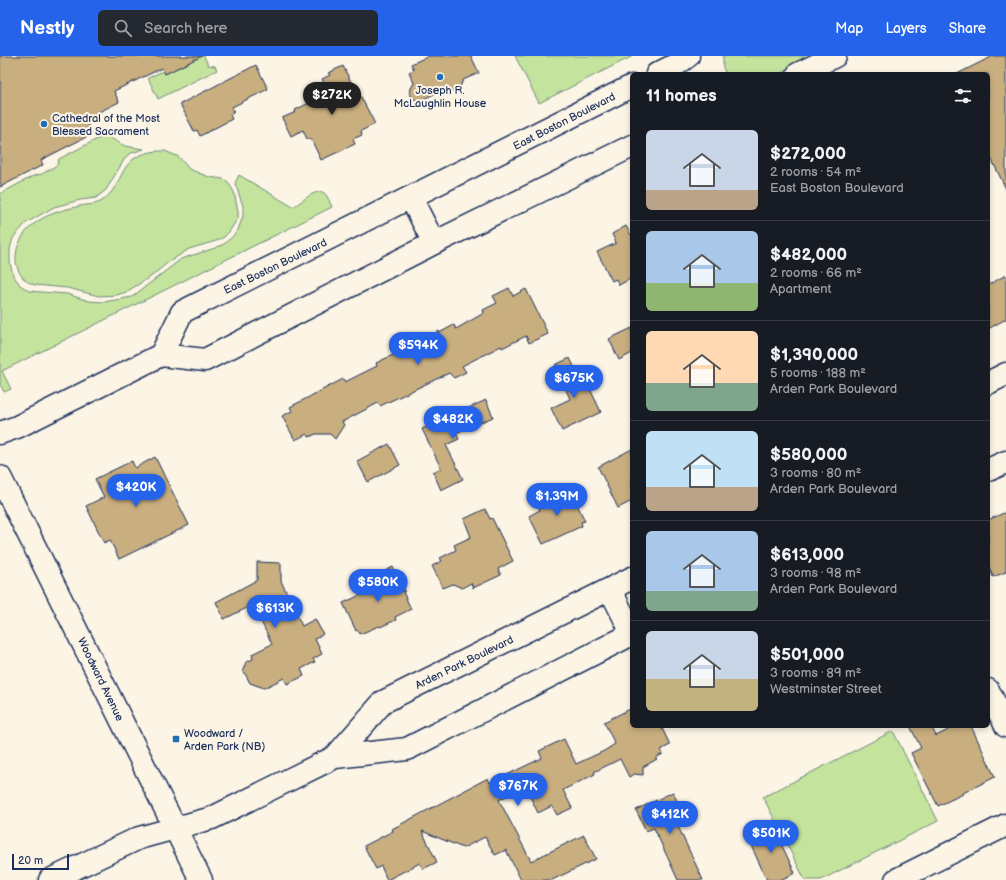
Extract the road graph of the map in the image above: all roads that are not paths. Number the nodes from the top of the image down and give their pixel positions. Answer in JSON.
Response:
{"nodes":[{"id":1,"x":835,"y":56,"type":"edge"},
{"id":2,"x":680,"y":62,"type":"edge"},
{"id":3,"x":661,"y":72,"type":"edge"},
{"id":4,"x":802,"y":72,"type":"edge"},
{"id":5,"x":630,"y":87,"type":"edge"},
{"id":6,"x":630,"y":147,"type":"edge"},
{"id":7,"x":411,"y":198,"type":"junction"},
{"id":8,"x":434,"y":243,"type":"junction"},
{"id":9,"x":161,"y":355,"type":"junction"},
{"id":10,"x":1006,"y":374,"type":"edge"},
{"id":11,"x":990,"y":382,"type":"edge"},
{"id":12,"x":0,"y":433,"type":"edge"},
{"id":13,"x":1006,"y":462,"type":"edge"},
{"id":14,"x":990,"y":469,"type":"edge"},
{"id":15,"x":0,"y":477,"type":"edge"},
{"id":16,"x":630,"y":579,"type":"edge"},
{"id":17,"x":610,"y":589,"type":"junction"},
{"id":18,"x":630,"y":629,"type":"edge"},
{"id":19,"x":630,"y":634,"type":"edge"},
{"id":20,"x":990,"y":694,"type":"edge"},
{"id":21,"x":1006,"y":726,"type":"edge"},
{"id":22,"x":335,"y":757,"type":"junction"},
{"id":23,"x":1006,"y":825,"type":"edge"},
{"id":24,"x":175,"y":828,"type":"junction"},
{"id":25,"x":50,"y":880,"type":"edge"},
{"id":26,"x":201,"y":880,"type":"edge"},
{"id":27,"x":896,"y":880,"type":"edge"}],
"edges":[{"from":1,"to":4,"type":"street"},
{"from":2,"to":3,"type":"street"},
{"from":5,"to":7,"type":"street","name":"East Boston Boulevard"},
{"from":6,"to":8,"type":"street"},
{"from":7,"to":8,"type":"street"},
{"from":7,"to":9,"type":"street","name":"East Boston Boulevard"},
{"from":8,"to":9,"type":"street"},
{"from":9,"to":12,"type":"street"},
{"from":10,"to":11,"type":"street"},
{"from":13,"to":14,"type":"street"},
{"from":15,"to":24,"type":"street","name":"Woodward Avenue"},
{"from":16,"to":17,"type":"street","name":"Arden Park Boulevard"},
{"from":17,"to":18,"type":"street","name":"Arden Park Boulevard"},
{"from":17,"to":22,"type":"street","name":"Arden Park Boulevard"},
{"from":19,"to":22,"type":"street","name":"Arden Park Boulevard"},
{"from":20,"to":21,"type":"street"},
{"from":22,"to":24,"type":"street","name":"Arden Park Boulevard"},
{"from":23,"to":27,"type":"street"},
{"from":24,"to":25,"type":"street","name":"Arden Park Boulevard"},
{"from":24,"to":26,"type":"street","name":"Woodward Avenue"}]}
